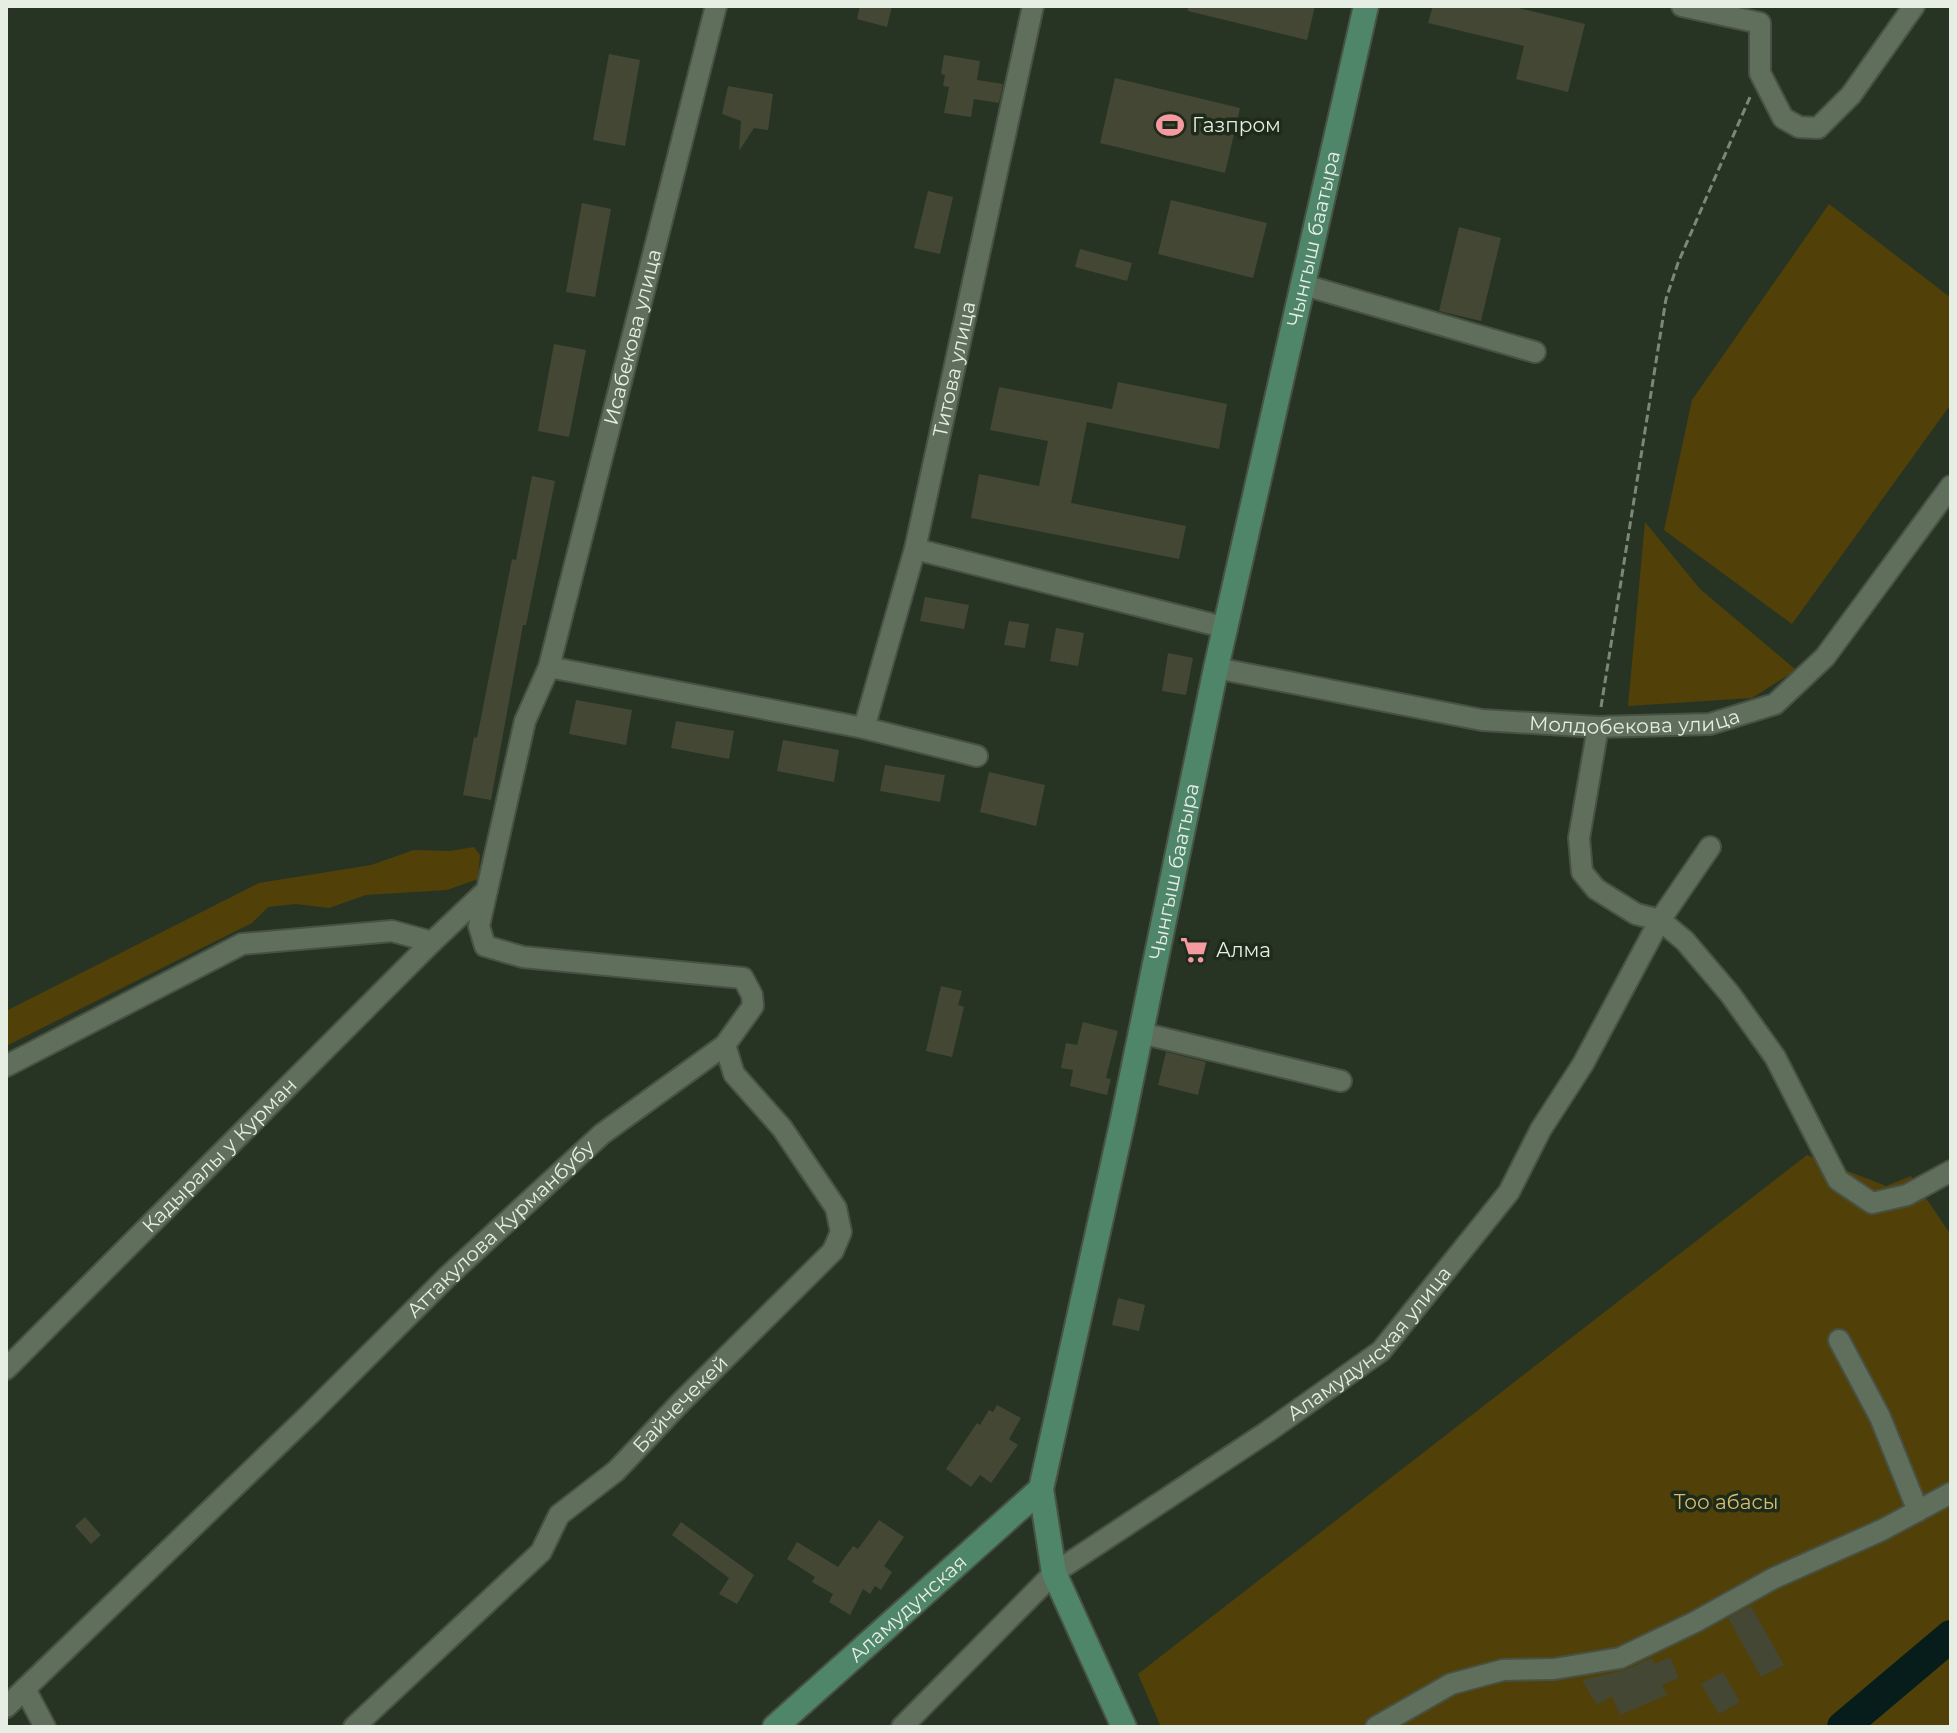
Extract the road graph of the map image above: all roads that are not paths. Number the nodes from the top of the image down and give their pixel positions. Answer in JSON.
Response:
{"nodes":[{"id":1,"x":716,"y":6,"type":"edge"},
{"id":2,"x":1033,"y":6,"type":"edge"},
{"id":3,"x":1366,"y":6,"type":"edge"},
{"id":4,"x":1682,"y":6,"type":"edge"},
{"id":5,"x":1914,"y":6,"type":"edge"},
{"id":6,"x":1304,"y":285,"type":"junction"},
{"id":7,"x":1535,"y":352,"type":"dead end"},
{"id":8,"x":1951,"y":486,"type":"edge"},
{"id":9,"x":915,"y":549,"type":"junction"},
{"id":10,"x":1227,"y":628,"type":"junction"},
{"id":11,"x":549,"y":667,"type":"junction"},
{"id":12,"x":1216,"y":668,"type":"junction"},
{"id":13,"x":1598,"y":727,"type":"junction"},
{"id":14,"x":864,"y":728,"type":"junction"},
{"id":15,"x":977,"y":756,"type":"dead end"},
{"id":16,"x":1710,"y":847,"type":"dead end"},
{"id":17,"x":487,"y":890,"type":"junction"},
{"id":18,"x":1660,"y":920,"type":"junction"},
{"id":19,"x":432,"y":942,"type":"junction"},
{"id":20,"x":1141,"y":1033,"type":"junction"},
{"id":21,"x":725,"y":1045,"type":"junction"},
{"id":22,"x":6,"y":1066,"type":"edge"},
{"id":23,"x":1341,"y":1081,"type":"dead end"},
{"id":24,"x":1951,"y":1171,"type":"edge"},
{"id":25,"x":1839,"y":1340,"type":"dead end"},
{"id":26,"x":6,"y":1369,"type":"edge"},
{"id":27,"x":1041,"y":1489,"type":"junction"},
{"id":28,"x":1951,"y":1493,"type":"edge"},
{"id":29,"x":1918,"y":1511,"type":"junction"},
{"id":30,"x":1054,"y":1573,"type":"junction"},
{"id":31,"x":25,"y":1689,"type":"junction"},
{"id":32,"x":6,"y":1707,"type":"edge"},
{"id":33,"x":45,"y":1727,"type":"edge"},
{"id":34,"x":354,"y":1727,"type":"edge"},
{"id":35,"x":775,"y":1727,"type":"edge"},
{"id":36,"x":902,"y":1727,"type":"edge"},
{"id":37,"x":1124,"y":1727,"type":"edge"},
{"id":38,"x":1376,"y":1727,"type":"edge"}],
"edges":[{"from":1,"to":11,"type":"street","name":"Исабекова улица"},
{"from":2,"to":9,"type":"street","name":"Титова улица"},
{"from":3,"to":6,"type":"main road","name":"Чынгыш баатыра"},
{"from":4,"to":5,"type":"street"},
{"from":6,"to":7,"type":"street"},
{"from":6,"to":10,"type":"main road","name":"Чынгыш баатыра"},
{"from":8,"to":13,"type":"street","name":"Молдобекова улица"},
{"from":9,"to":10,"type":"street"},
{"from":9,"to":14,"type":"street","name":"Титова улица"},
{"from":10,"to":12,"type":"main road","name":"Чынгыш баатыра"},
{"from":11,"to":14,"type":"street"},
{"from":11,"to":17,"type":"street","name":"Исабекова улица"},
{"from":12,"to":13,"type":"street","name":"Молдобекова улица"},
{"from":12,"to":20,"type":"main road","name":"Чынгыш баатыра"},
{"from":13,"to":18,"type":"street"},
{"from":14,"to":15,"type":"street"},
{"from":16,"to":18,"type":"street","name":"Аламудунская улица"},
{"from":17,"to":19,"type":"street","name":"Кадыралы у Курман"},
{"from":17,"to":21,"type":"street","name":"Аттакулова Курманбубу"},
{"from":18,"to":24,"type":"street"},
{"from":18,"to":30,"type":"street","name":"Аламудунская улица"},
{"from":19,"to":22,"type":"street"},
{"from":19,"to":26,"type":"street","name":"Кадыралы у Курман"},
{"from":20,"to":23,"type":"street"},
{"from":20,"to":27,"type":"main road","name":"Чынгыш баатыра"},
{"from":21,"to":31,"type":"street","name":"Аттакулова Курманбубу"},
{"from":21,"to":34,"type":"street","name":"Байчечекей"},
{"from":25,"to":29,"type":"street"},
{"from":27,"to":30,"type":"main road","name":"Чынгыш баатыра"},
{"from":27,"to":35,"type":"main road","name":"Аламудунская"},
{"from":28,"to":29,"type":"street"},
{"from":29,"to":38,"type":"street"},
{"from":30,"to":36,"type":"street","name":"Аламудунская улица"},
{"from":30,"to":37,"type":"main road","name":"Чынгыш баатыра"},
{"from":31,"to":32,"type":"street","name":"Аттакулова Курманбубу"},
{"from":31,"to":33,"type":"street"}]}
